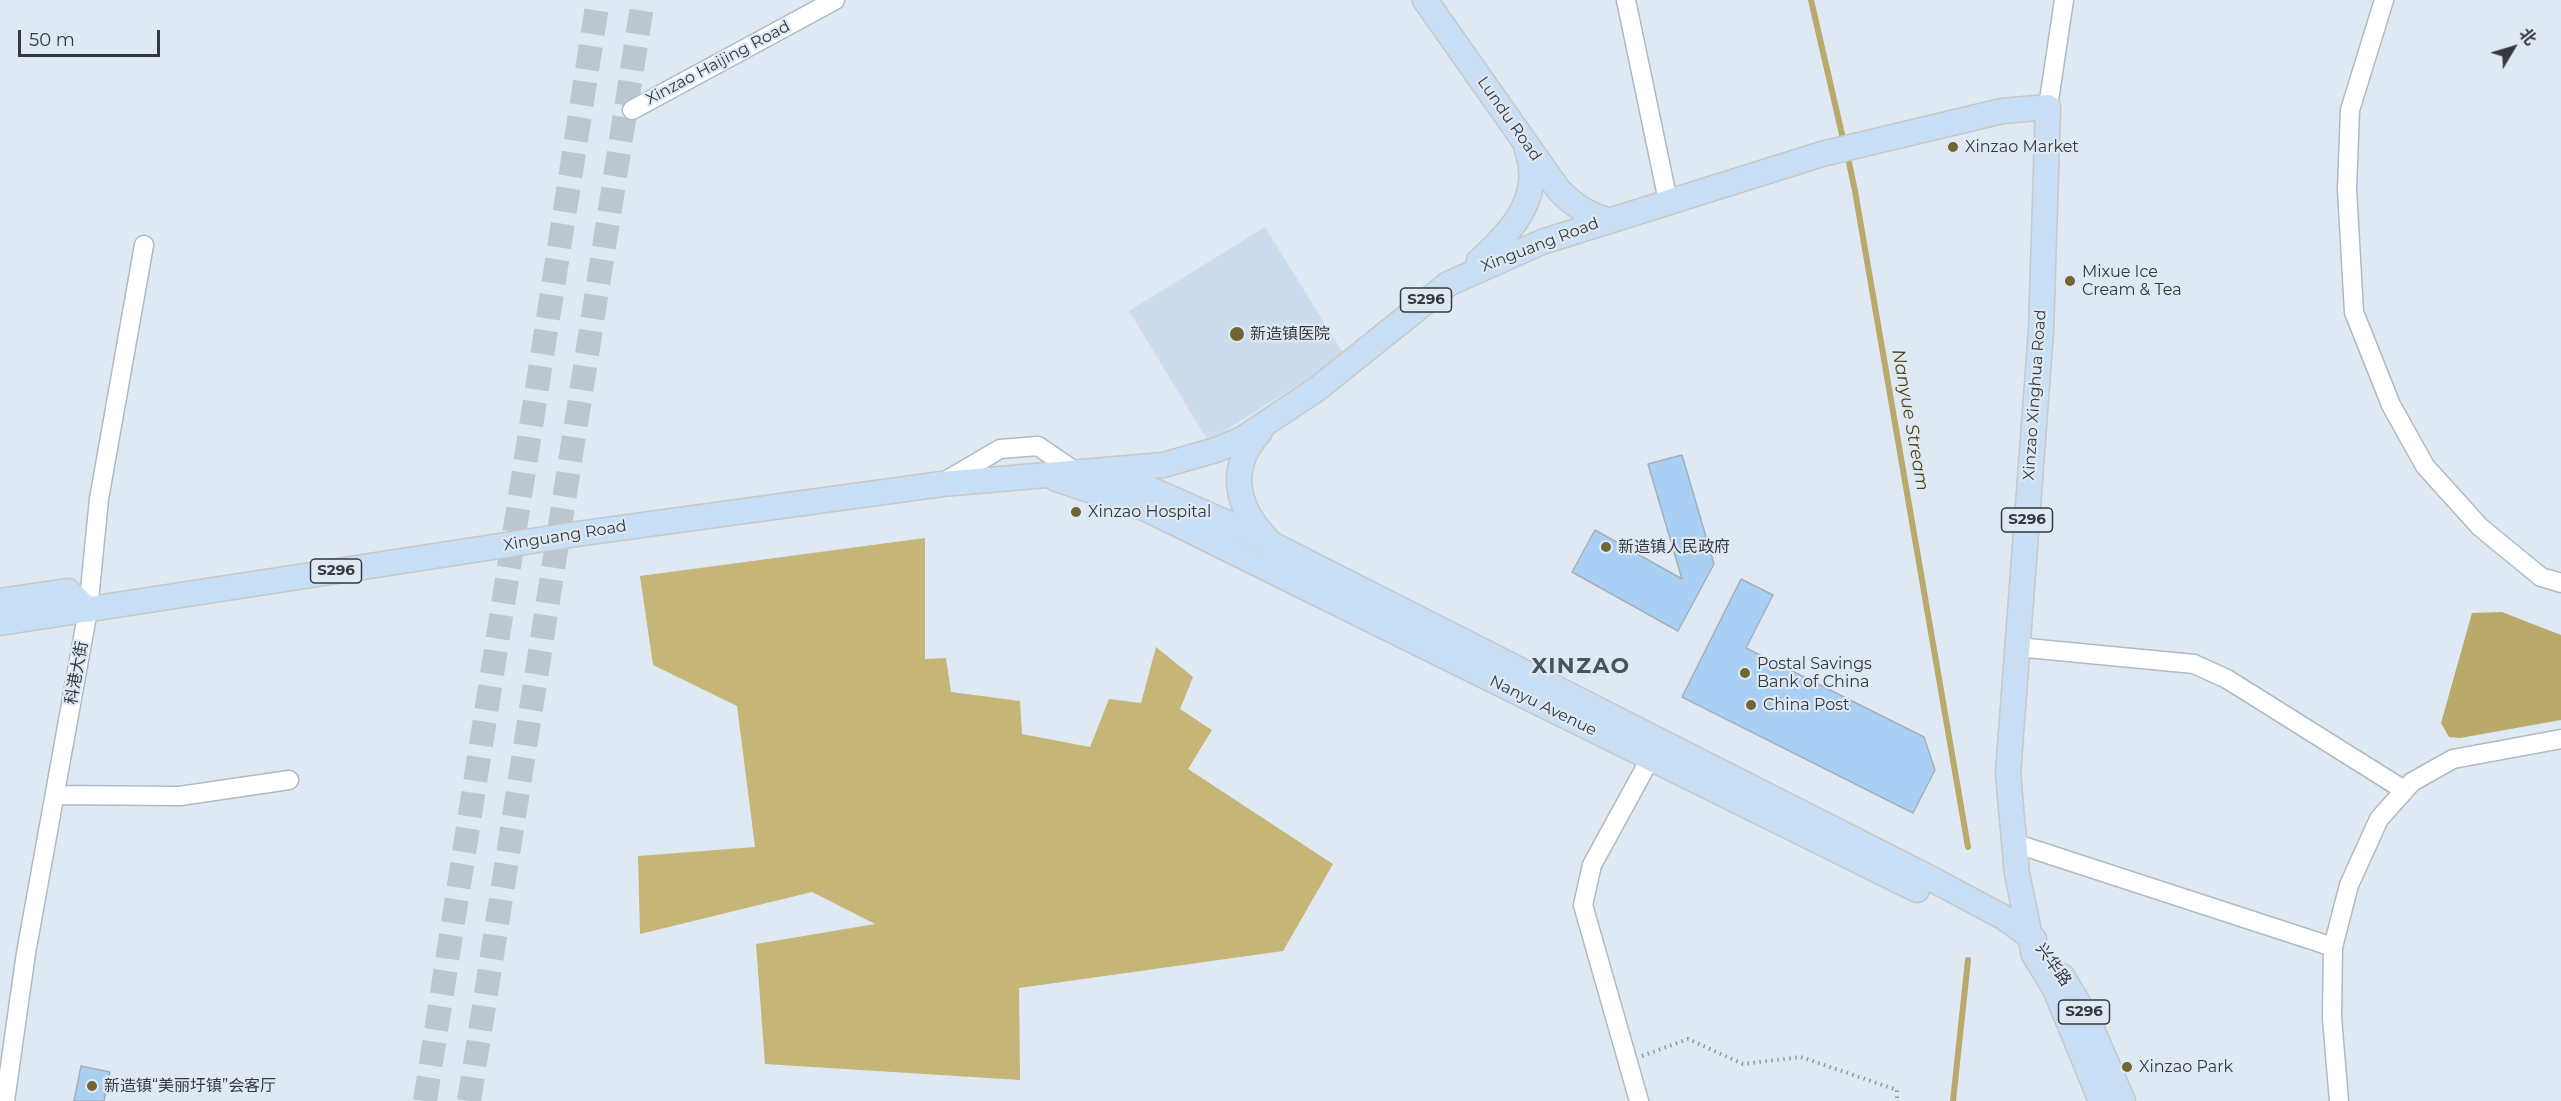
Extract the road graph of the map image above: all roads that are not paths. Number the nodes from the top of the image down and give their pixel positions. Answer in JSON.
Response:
{"nodes":[{"id":1,"x":835,"y":0,"type":"edge"},
{"id":2,"x":1425,"y":0,"type":"edge"},
{"id":3,"x":1626,"y":0,"type":"edge"},
{"id":4,"x":2064,"y":0,"type":"edge"},
{"id":5,"x":2384,"y":0,"type":"edge"},
{"id":6,"x":2048,"y":107,"type":"junction"},
{"id":7,"x":632,"y":110,"type":"dead end"},
{"id":8,"x":1520,"y":134,"type":"junction"},
{"id":9,"x":1668,"y":201,"type":"junction"},
{"id":10,"x":1608,"y":220,"type":"junction"},
{"id":11,"x":144,"y":245,"type":"dead end"},
{"id":12,"x":1463,"y":276,"type":"junction"},
{"id":13,"x":1267,"y":423,"type":"junction"},
{"id":14,"x":1076,"y":472,"type":"junction"},
{"id":15,"x":1043,"y":474,"type":"junction"},
{"id":16,"x":942,"y":483,"type":"junction"},
{"id":17,"x":1272,"y":544,"type":"junction"},
{"id":18,"x":2561,"y":583,"type":"edge"},
{"id":19,"x":0,"y":601,"type":"edge"},
{"id":20,"x":88,"y":610,"type":"junction"},
{"id":21,"x":0,"y":623,"type":"edge"},
{"id":22,"x":2017,"y":647,"type":"junction"},
{"id":23,"x":2561,"y":739,"type":"edge"},
{"id":24,"x":1650,"y":759,"type":"junction"},
{"id":25,"x":289,"y":780,"type":"dead end"},
{"id":26,"x":2404,"y":790,"type":"junction"},
{"id":27,"x":55,"y":795,"type":"junction"},
{"id":28,"x":2014,"y":843,"type":"junction"},
{"id":29,"x":2031,"y":944,"type":"junction"},
{"id":30,"x":2332,"y":947,"type":"junction"},
{"id":31,"x":5,"y":1101,"type":"edge"},
{"id":32,"x":1639,"y":1101,"type":"edge"},
{"id":33,"x":2101,"y":1101,"type":"edge"},
{"id":34,"x":2122,"y":1101,"type":"edge"},
{"id":35,"x":2339,"y":1101,"type":"edge"}],
"edges":[{"from":1,"to":7,"type":"street","name":"Xinzao Haijing Road"},
{"from":2,"to":8,"type":"main road","name":"Lundu Road"},
{"from":3,"to":9,"type":"street"},
{"from":4,"to":6,"type":"street","name":"Xinzao Xinghua Road"},
{"from":5,"to":18,"type":"street"},
{"from":6,"to":9,"type":"main road","name":"Xinguang Road","number":"S296"},
{"from":6,"to":22,"type":"main road","name":"Xinzao Xinghua Road","number":"S296"},
{"from":8,"to":10,"type":"main road","name":"Lundu Road"},
{"from":8,"to":12,"type":"main road"},
{"from":9,"to":10,"type":"main road","name":"Xinguang Road","number":"S296"},
{"from":10,"to":12,"type":"main road","name":"Xinguang Road","number":"S296"},
{"from":11,"to":20,"type":"street","name":"科港大街"},
{"from":12,"to":13,"type":"main road","name":"Xinguang Road","number":"S296"},
{"from":13,"to":14,"type":"main road","name":"Xinguang Road","number":"S296"},
{"from":13,"to":17,"type":"main road"},
{"from":14,"to":15,"type":"main road","number":"S296"},
{"from":14,"to":16,"type":"street"},
{"from":14,"to":17,"type":"main road","name":"Nanyu Avenue"},
{"from":15,"to":16,"type":"main road","name":"Xinguang Road","number":"S296"},
{"from":15,"to":24,"type":"main road","name":"Nanyu Avenue"},
{"from":16,"to":20,"type":"main road","name":"Xinguang Road","number":"S296"},
{"from":17,"to":29,"type":"main road","name":"Nanyu Avenue"},
{"from":19,"to":20,"type":"main road"},
{"from":20,"to":21,"type":"main road","number":"S296"},
{"from":20,"to":27,"type":"street","name":"科港大街"},
{"from":22,"to":26,"type":"street"},
{"from":22,"to":28,"type":"main road","name":"Xinzao Xinghua Road","number":"S296"},
{"from":23,"to":26,"type":"street"},
{"from":24,"to":29,"type":"main road","name":"Nanyu Avenue"},
{"from":24,"to":32,"type":"street"},
{"from":25,"to":27,"type":"street"},
{"from":26,"to":30,"type":"street"},
{"from":27,"to":31,"type":"street","name":"科港大街"},
{"from":28,"to":29,"type":"main road","name":"Xinzao Xinghua Road","number":"S296"},
{"from":28,"to":30,"type":"street"},
{"from":29,"to":33,"type":"main road","name":"兴华路","number":"S296"},
{"from":29,"to":34,"type":"main road","name":"兴华路","number":"S296"},
{"from":30,"to":35,"type":"street"}]}
